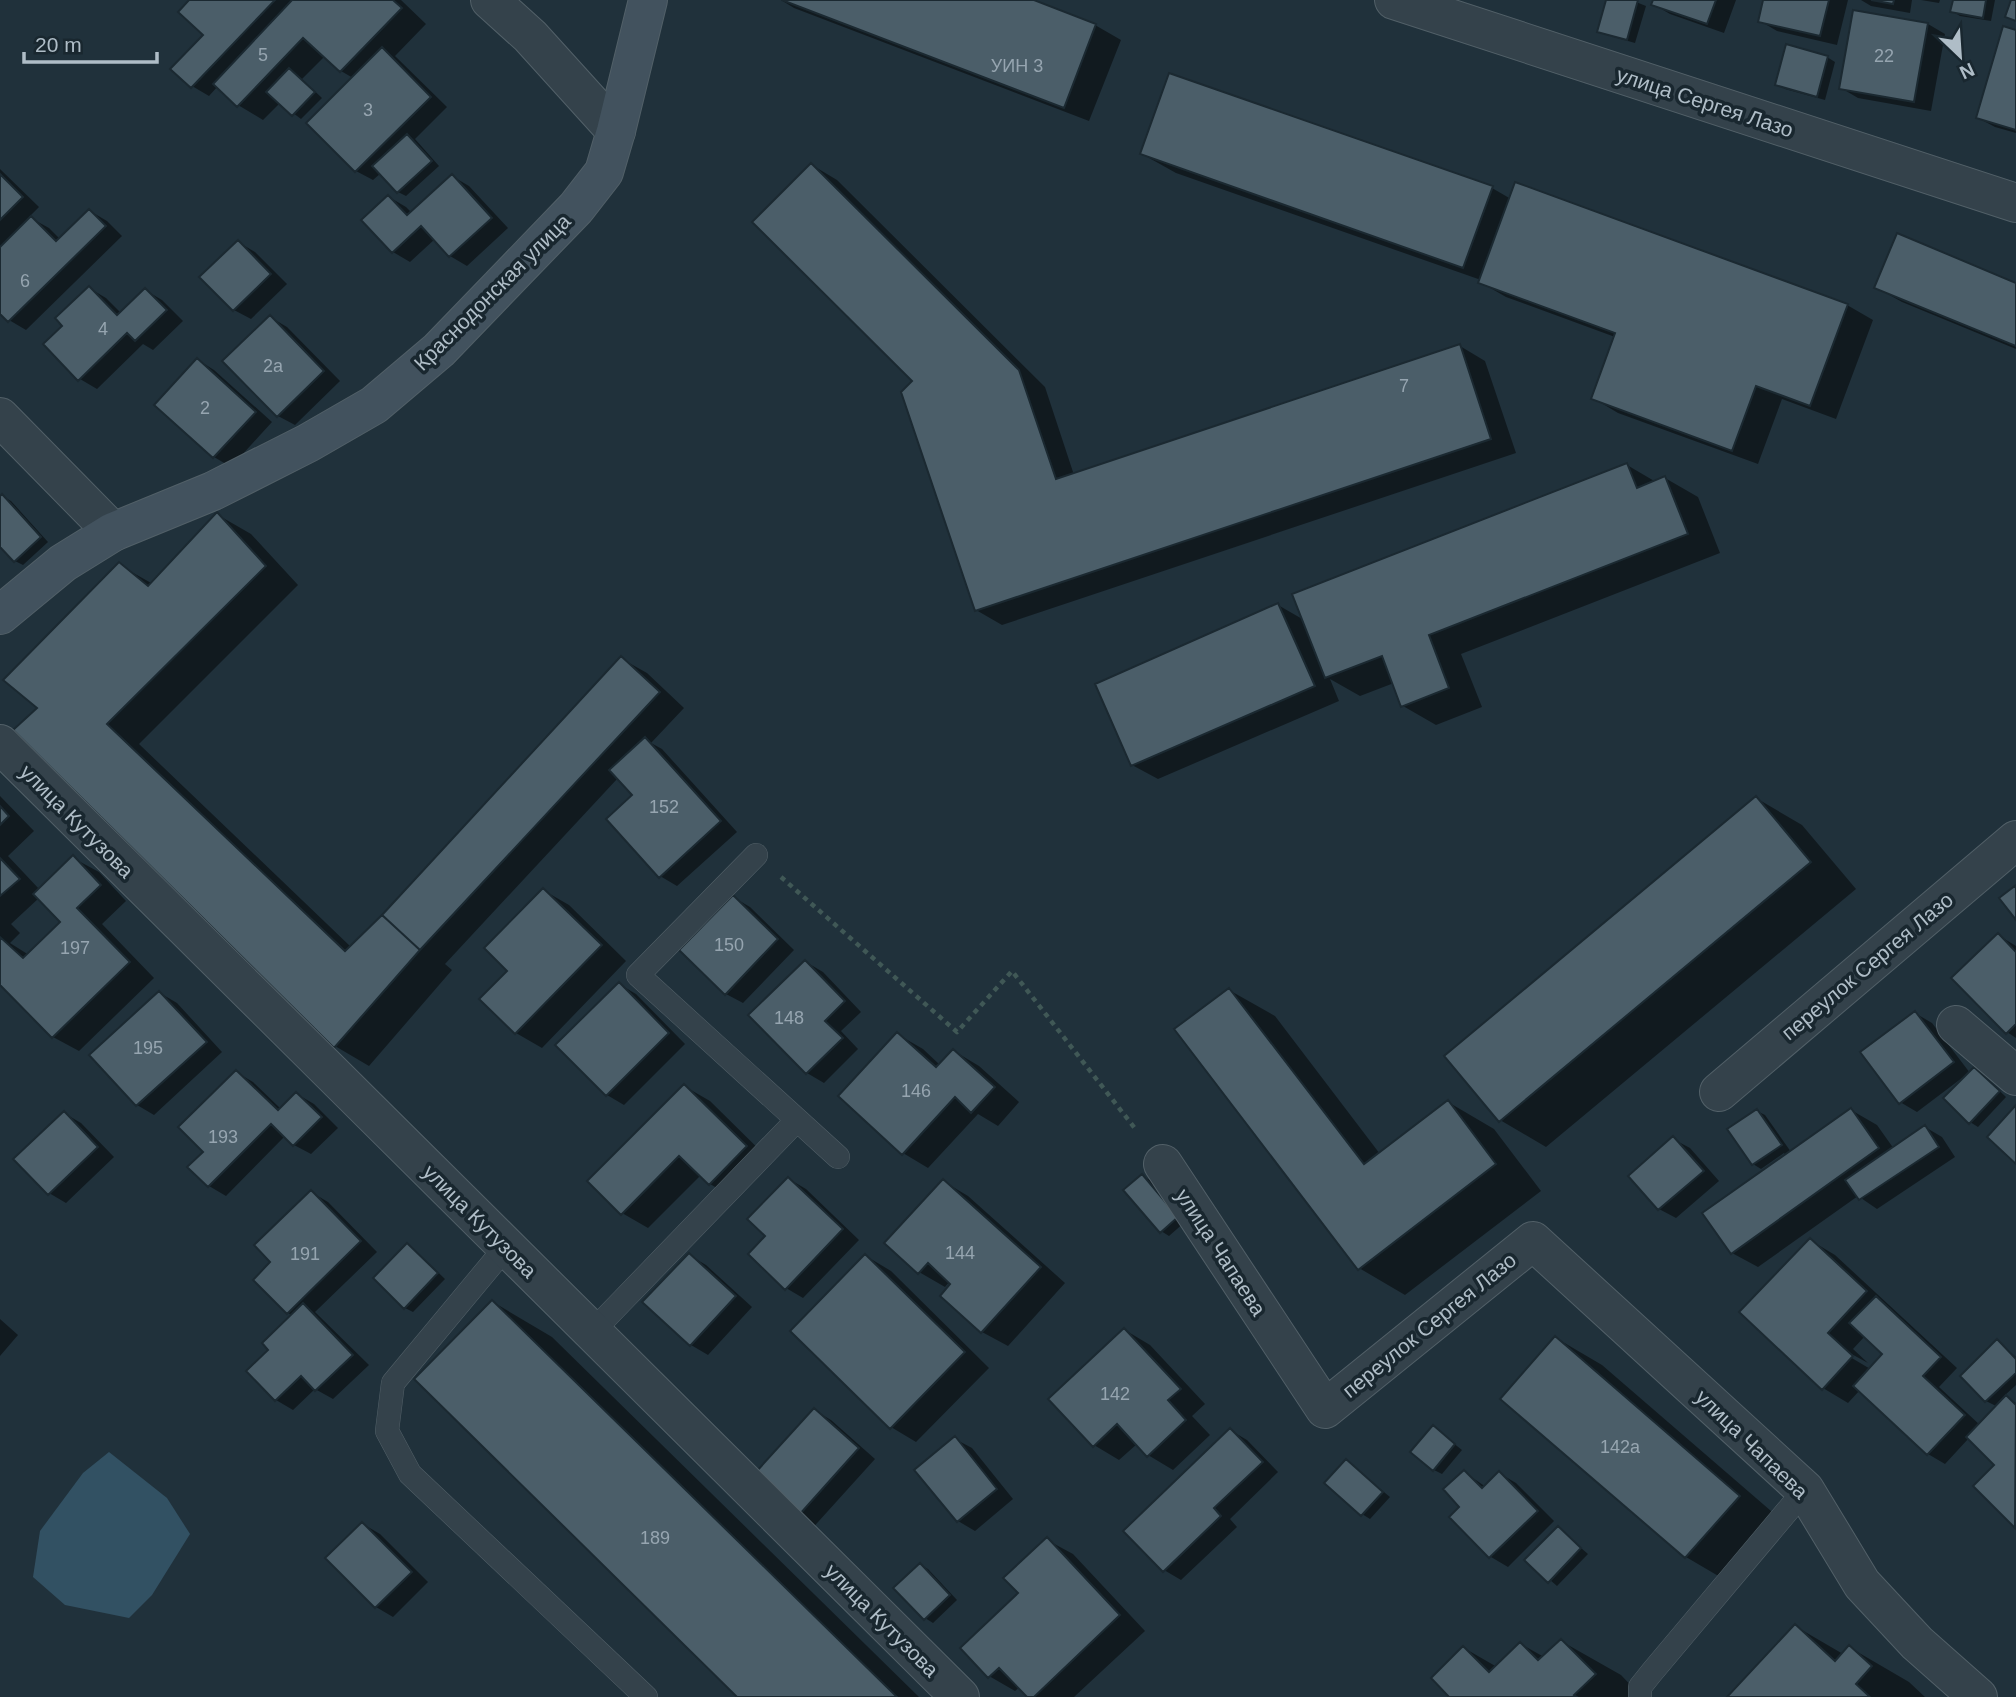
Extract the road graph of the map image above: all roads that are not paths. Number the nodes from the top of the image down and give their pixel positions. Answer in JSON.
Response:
{"nodes":[{"id":1,"x":491,"y":0,"type":"edge"},
{"id":2,"x":648,"y":0,"type":"edge"},
{"id":3,"x":1394,"y":0,"type":"edge"},
{"id":4,"x":617,"y":131,"type":"junction"},
{"id":5,"x":2016,"y":203,"type":"edge"},
{"id":6,"x":0,"y":417,"type":"edge"},
{"id":7,"x":113,"y":532,"type":"junction"},
{"id":8,"x":0,"y":615,"type":"edge"},
{"id":9,"x":0,"y":744,"type":"edge"},
{"id":10,"x":2016,"y":840,"type":"edge"},
{"id":11,"x":756,"y":855,"type":"road end"},
{"id":12,"x":1956,"y":1025,"type":"dead end"},
{"id":13,"x":2016,"y":1076,"type":"edge"},
{"id":14,"x":1719,"y":1092,"type":"dead end"},
{"id":15,"x":797,"y":1120,"type":"junction"},
{"id":16,"x":838,"y":1157,"type":"dead end"},
{"id":17,"x":1163,"y":1164,"type":"road end"},
{"id":18,"x":1533,"y":1241,"type":"joint"},
{"id":19,"x":506,"y":1247,"type":"junction"},
{"id":20,"x":593,"y":1331,"type":"junction"},
{"id":21,"x":1325,"y":1409,"type":"joint"},
{"id":22,"x":1805,"y":1490,"type":"junction"},
{"id":23,"x":646,"y":1697,"type":"edge"},
{"id":24,"x":960,"y":1697,"type":"edge"},
{"id":25,"x":1640,"y":1697,"type":"edge"},
{"id":26,"x":1978,"y":1697,"type":"edge"}],
"edges":[{"from":1,"to":4,"type":"street"},
{"from":2,"to":4,"type":"street","name":"Краснодонская улица"},
{"from":3,"to":5,"type":"street","name":"улица Сергея Лазо"},
{"from":4,"to":7,"type":"street","name":"Краснодонская улица"},
{"from":6,"to":7,"type":"street"},
{"from":7,"to":8,"type":"street","name":"Краснодонская улица"},
{"from":9,"to":19,"type":"street","name":"улица Кутузова"},
{"from":10,"to":14,"type":"street","name":"переулок Сергея Лазо"},
{"from":11,"to":15,"type":"lane"},
{"from":12,"to":13,"type":"street"},
{"from":15,"to":16,"type":"lane"},
{"from":15,"to":20,"type":"lane"},
{"from":17,"to":21,"type":"street","name":"улица Чапаева"},
{"from":18,"to":21,"type":"street","name":"переулок Сергея Лазо"},
{"from":18,"to":22,"type":"street","name":"улица Чапаева"},
{"from":19,"to":20,"type":"street","name":"улица Кутузова"},
{"from":19,"to":23,"type":"lane"},
{"from":20,"to":24,"type":"street","name":"улица Кутузова"},
{"from":22,"to":25,"type":"lane"},
{"from":22,"to":26,"type":"street","name":"улица Чапаева"}]}
